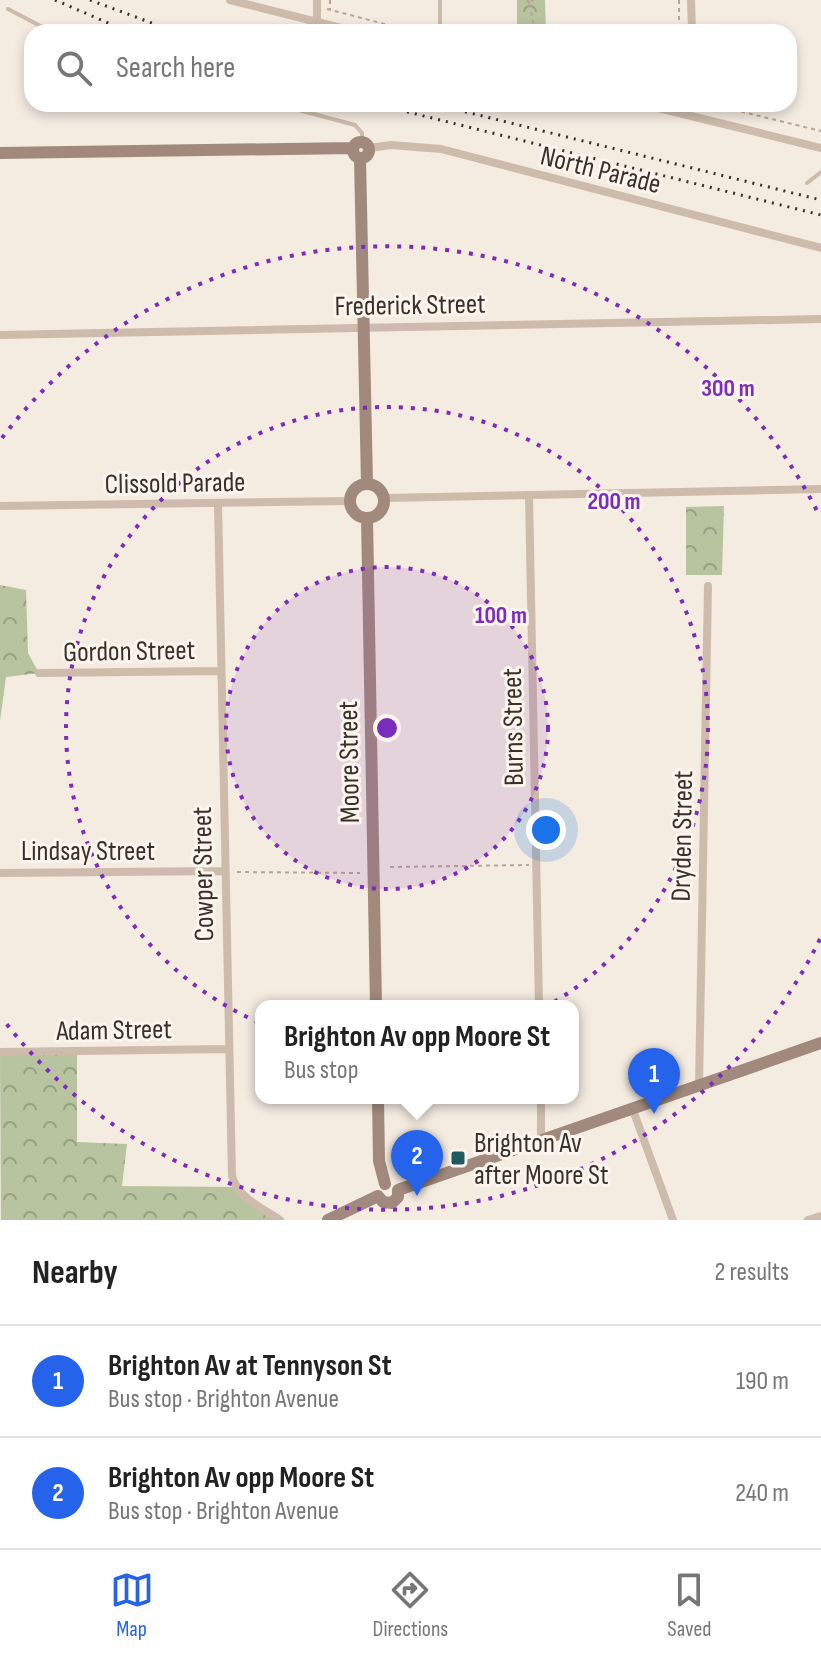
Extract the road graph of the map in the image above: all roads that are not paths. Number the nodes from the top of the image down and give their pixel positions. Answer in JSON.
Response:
{"nodes":[{"id":1,"x":230,"y":0,"type":"edge"},
{"id":2,"x":440,"y":0,"type":"edge"},
{"id":3,"x":691,"y":0,"type":"edge"},
{"id":4,"x":317,"y":3,"type":"edge"},
{"id":5,"x":8,"y":9,"type":"dead end"},
{"id":6,"x":317,"y":22,"type":"junction"},
{"id":7,"x":37,"y":24,"type":"edge"},
{"id":8,"x":325,"y":24,"type":"edge"},
{"id":9,"x":440,"y":24,"type":"edge"},
{"id":10,"x":692,"y":24,"type":"edge"},
{"id":11,"x":306,"y":112,"type":"edge"},
{"id":12,"x":676,"y":112,"type":"edge"},
{"id":13,"x":690,"y":112,"type":"edge"},
{"id":14,"x":689,"y":115,"type":"junction"},
{"id":15,"x":821,"y":148,"type":"edge"},
{"id":16,"x":361,"y":149,"type":"junction"},
{"id":17,"x":0,"y":153,"type":"edge"},
{"id":18,"x":821,"y":172,"type":"edge"},
{"id":19,"x":807,"y":183,"type":"dead end"},
{"id":20,"x":821,"y":248,"type":"edge"},
{"id":21,"x":821,"y":319,"type":"edge"},
{"id":22,"x":364,"y":327,"type":"junction"},
{"id":23,"x":0,"y":335,"type":"edge"},
{"id":24,"x":367,"y":483,"type":"junction"},
{"id":25,"x":821,"y":489,"type":"edge"},
{"id":26,"x":529,"y":495,"type":"junction"},
{"id":27,"x":385,"y":498,"type":"junction"},
{"id":28,"x":350,"y":501,"type":"junction"},
{"id":29,"x":218,"y":503,"type":"junction"},
{"id":30,"x":0,"y":506,"type":"edge"},
{"id":31,"x":367,"y":518,"type":"junction"},
{"id":32,"x":708,"y":586,"type":"dead end"},
{"id":33,"x":220,"y":671,"type":"junction"},
{"id":34,"x":39,"y":673,"type":"dead end"},
{"id":35,"x":224,"y":871,"type":"junction"},
{"id":36,"x":0,"y":873,"type":"edge"},
{"id":37,"x":376,"y":1000,"type":"edge"},
{"id":38,"x":539,"y":1000,"type":"edge"},
{"id":39,"x":821,"y":1043,"type":"edge"},
{"id":40,"x":228,"y":1049,"type":"junction"},
{"id":41,"x":0,"y":1052,"type":"edge"},
{"id":42,"x":699,"y":1086,"type":"junction"},
{"id":43,"x":378,"y":1104,"type":"edge"},
{"id":44,"x":541,"y":1104,"type":"edge"},
{"id":45,"x":633,"y":1110,"type":"junction"},
{"id":46,"x":541,"y":1141,"type":"junction"},
{"id":47,"x":382,"y":1190,"type":"junction"},
{"id":48,"x":398,"y":1190,"type":"junction"},
{"id":49,"x":821,"y":1216,"type":"edge"},
{"id":50,"x":280,"y":1220,"type":"edge"},
{"id":51,"x":328,"y":1220,"type":"edge"},
{"id":52,"x":673,"y":1220,"type":"edge"},
{"id":53,"x":808,"y":1220,"type":"edge"}],
"edges":[{"from":1,"to":6,"type":"street"},
{"from":2,"to":9,"type":"lane"},
{"from":3,"to":10,"type":"street"},
{"from":4,"to":6,"type":"street"},
{"from":5,"to":7,"type":"lane"},
{"from":6,"to":8,"type":"street"},
{"from":11,"to":16,"type":"lane"},
{"from":12,"to":14,"type":"street"},
{"from":13,"to":14,"type":"street"},
{"from":14,"to":15,"type":"street"},
{"from":16,"to":17,"type":"street"},
{"from":16,"to":20,"type":"street","name":"North Parade"},
{"from":16,"to":22,"type":"street"},
{"from":18,"to":19,"type":"lane"},
{"from":21,"to":22,"type":"street","name":"Frederick Street"},
{"from":22,"to":23,"type":"street","name":"Frederick Street"},
{"from":22,"to":24,"type":"street"},
{"from":24,"to":27,"type":"street"},
{"from":24,"to":28,"type":"street"},
{"from":25,"to":26,"type":"street"},
{"from":26,"to":27,"type":"street"},
{"from":26,"to":38,"type":"street","name":"Burns Street"},
{"from":27,"to":31,"type":"street"},
{"from":28,"to":29,"type":"street","name":"Clissold Parade"},
{"from":28,"to":31,"type":"street"},
{"from":29,"to":30,"type":"street","name":"Clissold Parade"},
{"from":29,"to":33,"type":"street","name":"Cowper Street"},
{"from":31,"to":37,"type":"street","name":"Moore Street"},
{"from":32,"to":42,"type":"street","name":"Dryden Street"},
{"from":33,"to":34,"type":"street","name":"Gordon Street"},
{"from":33,"to":35,"type":"street","name":"Cowper Street"},
{"from":35,"to":36,"type":"street","name":"Lindsay Street"},
{"from":35,"to":40,"type":"street","name":"Cowper Street"},
{"from":39,"to":42,"type":"street"},
{"from":40,"to":41,"type":"street","name":"Adam Street"},
{"from":40,"to":50,"type":"street","name":"Cowper Street"},
{"from":42,"to":45,"type":"street"},
{"from":43,"to":47,"type":"street"},
{"from":44,"to":46,"type":"street"},
{"from":45,"to":46,"type":"street"},
{"from":45,"to":52,"type":"street"},
{"from":46,"to":48,"type":"street"},
{"from":47,"to":48,"type":"street"},
{"from":47,"to":48,"type":"street"},
{"from":47,"to":51,"type":"street"},
{"from":49,"to":53,"type":"street"}]}
